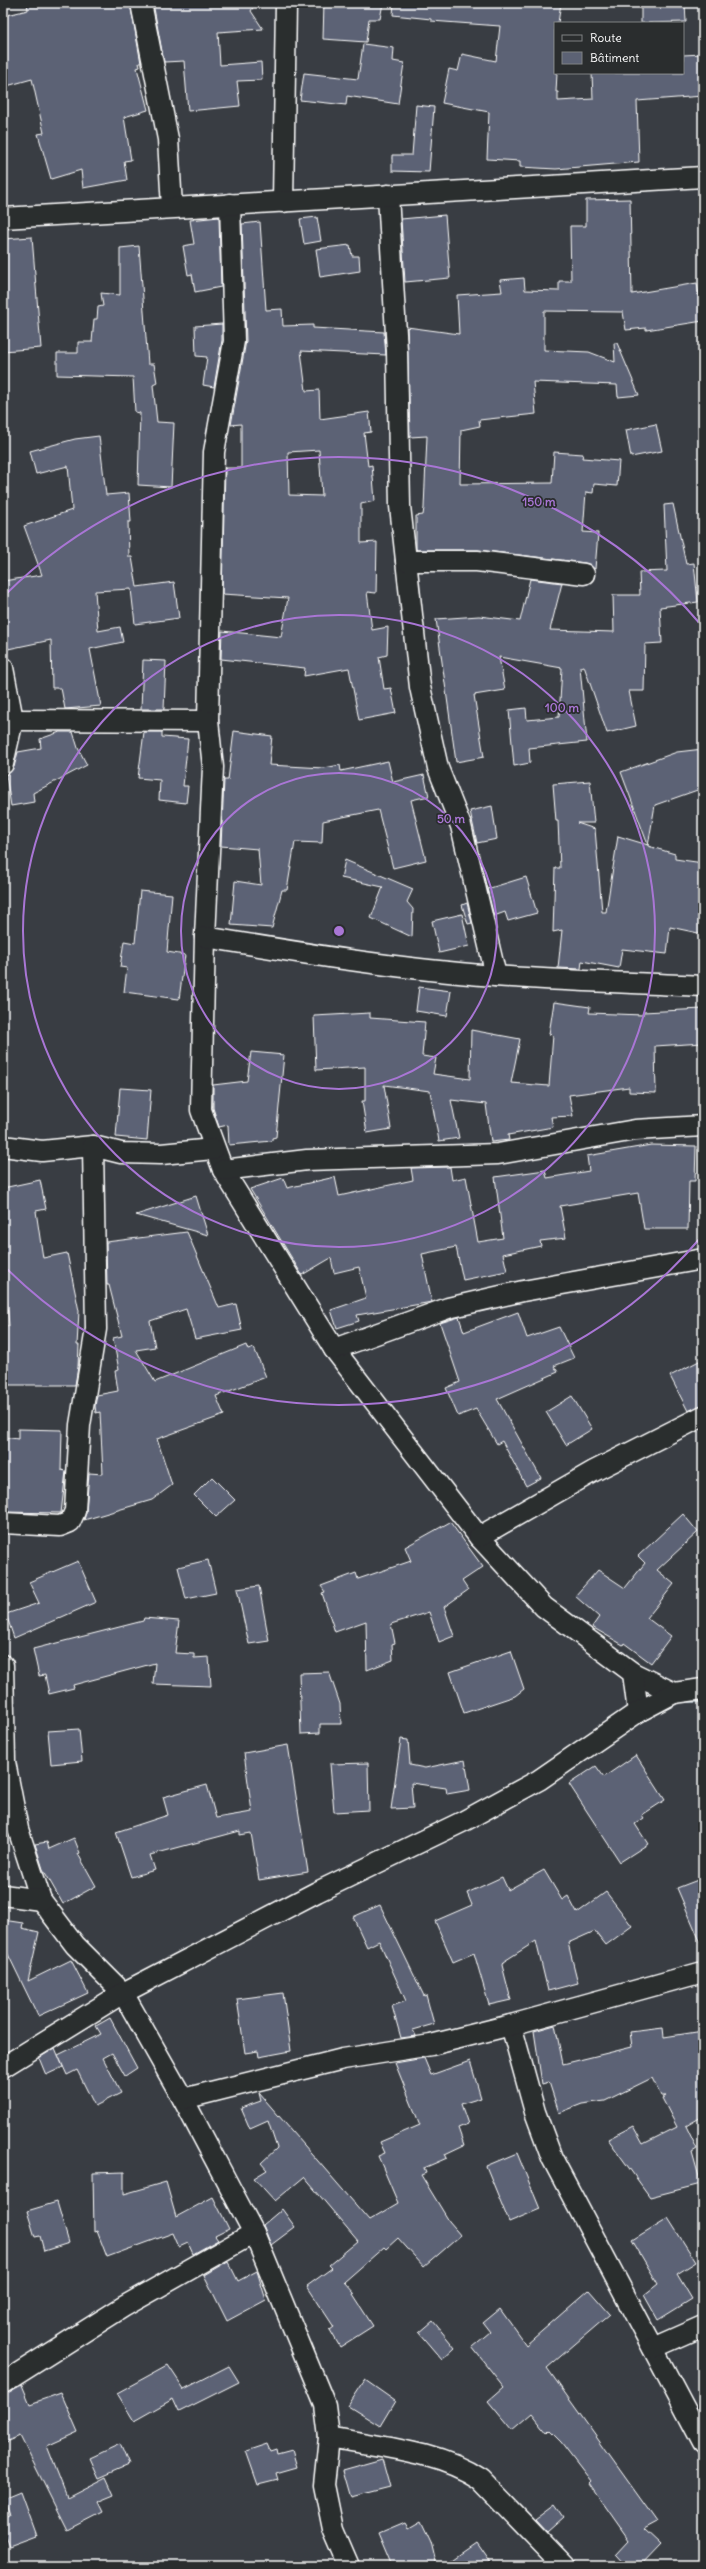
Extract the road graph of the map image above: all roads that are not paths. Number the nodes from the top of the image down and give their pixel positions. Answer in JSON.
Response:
{"nodes":[{"id":1,"x":141,"y":3,"type":"edge"},
{"id":2,"x":286,"y":3,"type":"edge"},
{"id":3,"x":703,"y":177,"type":"edge"},
{"id":4,"x":388,"y":195,"type":"junction"},
{"id":5,"x":283,"y":202,"type":"junction"},
{"id":6,"x":230,"y":204,"type":"junction"},
{"id":7,"x":172,"y":207,"type":"junction"},
{"id":8,"x":3,"y":218,"type":"edge"},
{"id":9,"x":406,"y":561,"type":"junction"},
{"id":10,"x":584,"y":574,"type":"dead end"},
{"id":11,"x":3,"y":668,"type":"edge"},
{"id":12,"x":13,"y":720,"type":"junction"},
{"id":13,"x":208,"y":721,"type":"junction"},
{"id":14,"x":3,"y":764,"type":"edge"},
{"id":15,"x":204,"y":937,"type":"junction"},
{"id":16,"x":496,"y":976,"type":"junction"},
{"id":17,"x":703,"y":986,"type":"edge"},
{"id":18,"x":703,"y":1126,"type":"edge"},
{"id":19,"x":3,"y":1146,"type":"edge"},
{"id":20,"x":93,"y":1146,"type":"junction"},
{"id":21,"x":213,"y":1149,"type":"junction"},
{"id":22,"x":222,"y":1170,"type":"junction"},
{"id":23,"x":703,"y":1259,"type":"edge"},
{"id":24,"x":334,"y":1350,"type":"junction"},
{"id":25,"x":703,"y":1416,"type":"edge"},
{"id":26,"x":3,"y":1523,"type":"edge"},
{"id":27,"x":479,"y":1537,"type":"junction"},
{"id":28,"x":3,"y":1665,"type":"edge"},
{"id":29,"x":633,"y":1673,"type":"junction"},
{"id":30,"x":703,"y":1689,"type":"edge"},
{"id":31,"x":674,"y":1693,"type":"junction"},
{"id":32,"x":638,"y":1712,"type":"junction"},
{"id":33,"x":3,"y":1895,"type":"edge"},
{"id":34,"x":41,"y":1900,"type":"junction"},
{"id":35,"x":703,"y":1972,"type":"edge"},
{"id":36,"x":123,"y":1992,"type":"junction"},
{"id":37,"x":511,"y":2025,"type":"junction"},
{"id":38,"x":3,"y":2067,"type":"edge"},
{"id":39,"x":183,"y":2099,"type":"junction"},
{"id":40,"x":254,"y":2233,"type":"junction"},
{"id":41,"x":703,"y":2326,"type":"edge"},
{"id":42,"x":653,"y":2348,"type":"junction"},
{"id":43,"x":3,"y":2383,"type":"edge"},
{"id":44,"x":329,"y":2437,"type":"junction"},
{"id":45,"x":703,"y":2443,"type":"edge"},
{"id":46,"x":349,"y":2566,"type":"edge"},
{"id":47,"x":564,"y":2566,"type":"edge"}],
"edges":[{"from":1,"to":7,"type":"street"},
{"from":2,"to":5,"type":"street"},
{"from":3,"to":4,"type":"street"},
{"from":4,"to":5,"type":"street"},
{"from":4,"to":9,"type":"street"},
{"from":5,"to":6,"type":"street"},
{"from":6,"to":7,"type":"street"},
{"from":6,"to":13,"type":"street"},
{"from":7,"to":8,"type":"street"},
{"from":9,"to":10,"type":"street"},
{"from":9,"to":16,"type":"street"},
{"from":11,"to":12,"type":"street"},
{"from":12,"to":13,"type":"street"},
{"from":12,"to":14,"type":"street"},
{"from":13,"to":15,"type":"street"},
{"from":15,"to":16,"type":"street"},
{"from":15,"to":21,"type":"street"},
{"from":16,"to":17,"type":"street"},
{"from":18,"to":22,"type":"street"},
{"from":19,"to":20,"type":"street"},
{"from":20,"to":21,"type":"street"},
{"from":20,"to":26,"type":"street"},
{"from":21,"to":22,"type":"street"},
{"from":22,"to":24,"type":"street"},
{"from":23,"to":24,"type":"street"},
{"from":24,"to":27,"type":"street"},
{"from":25,"to":27,"type":"street"},
{"from":27,"to":29,"type":"street"},
{"from":28,"to":34,"type":"street"},
{"from":29,"to":31,"type":"street"},
{"from":29,"to":32,"type":"street"},
{"from":30,"to":31,"type":"street"},
{"from":31,"to":32,"type":"street"},
{"from":32,"to":36,"type":"street"},
{"from":33,"to":34,"type":"street"},
{"from":34,"to":36,"type":"street"},
{"from":35,"to":37,"type":"street"},
{"from":36,"to":38,"type":"street"},
{"from":36,"to":39,"type":"street"},
{"from":37,"to":39,"type":"street"},
{"from":37,"to":42,"type":"street"},
{"from":39,"to":40,"type":"street"},
{"from":40,"to":43,"type":"street"},
{"from":40,"to":44,"type":"street"},
{"from":41,"to":42,"type":"street"},
{"from":42,"to":45,"type":"street"},
{"from":44,"to":46,"type":"street"},
{"from":44,"to":47,"type":"street"}]}
